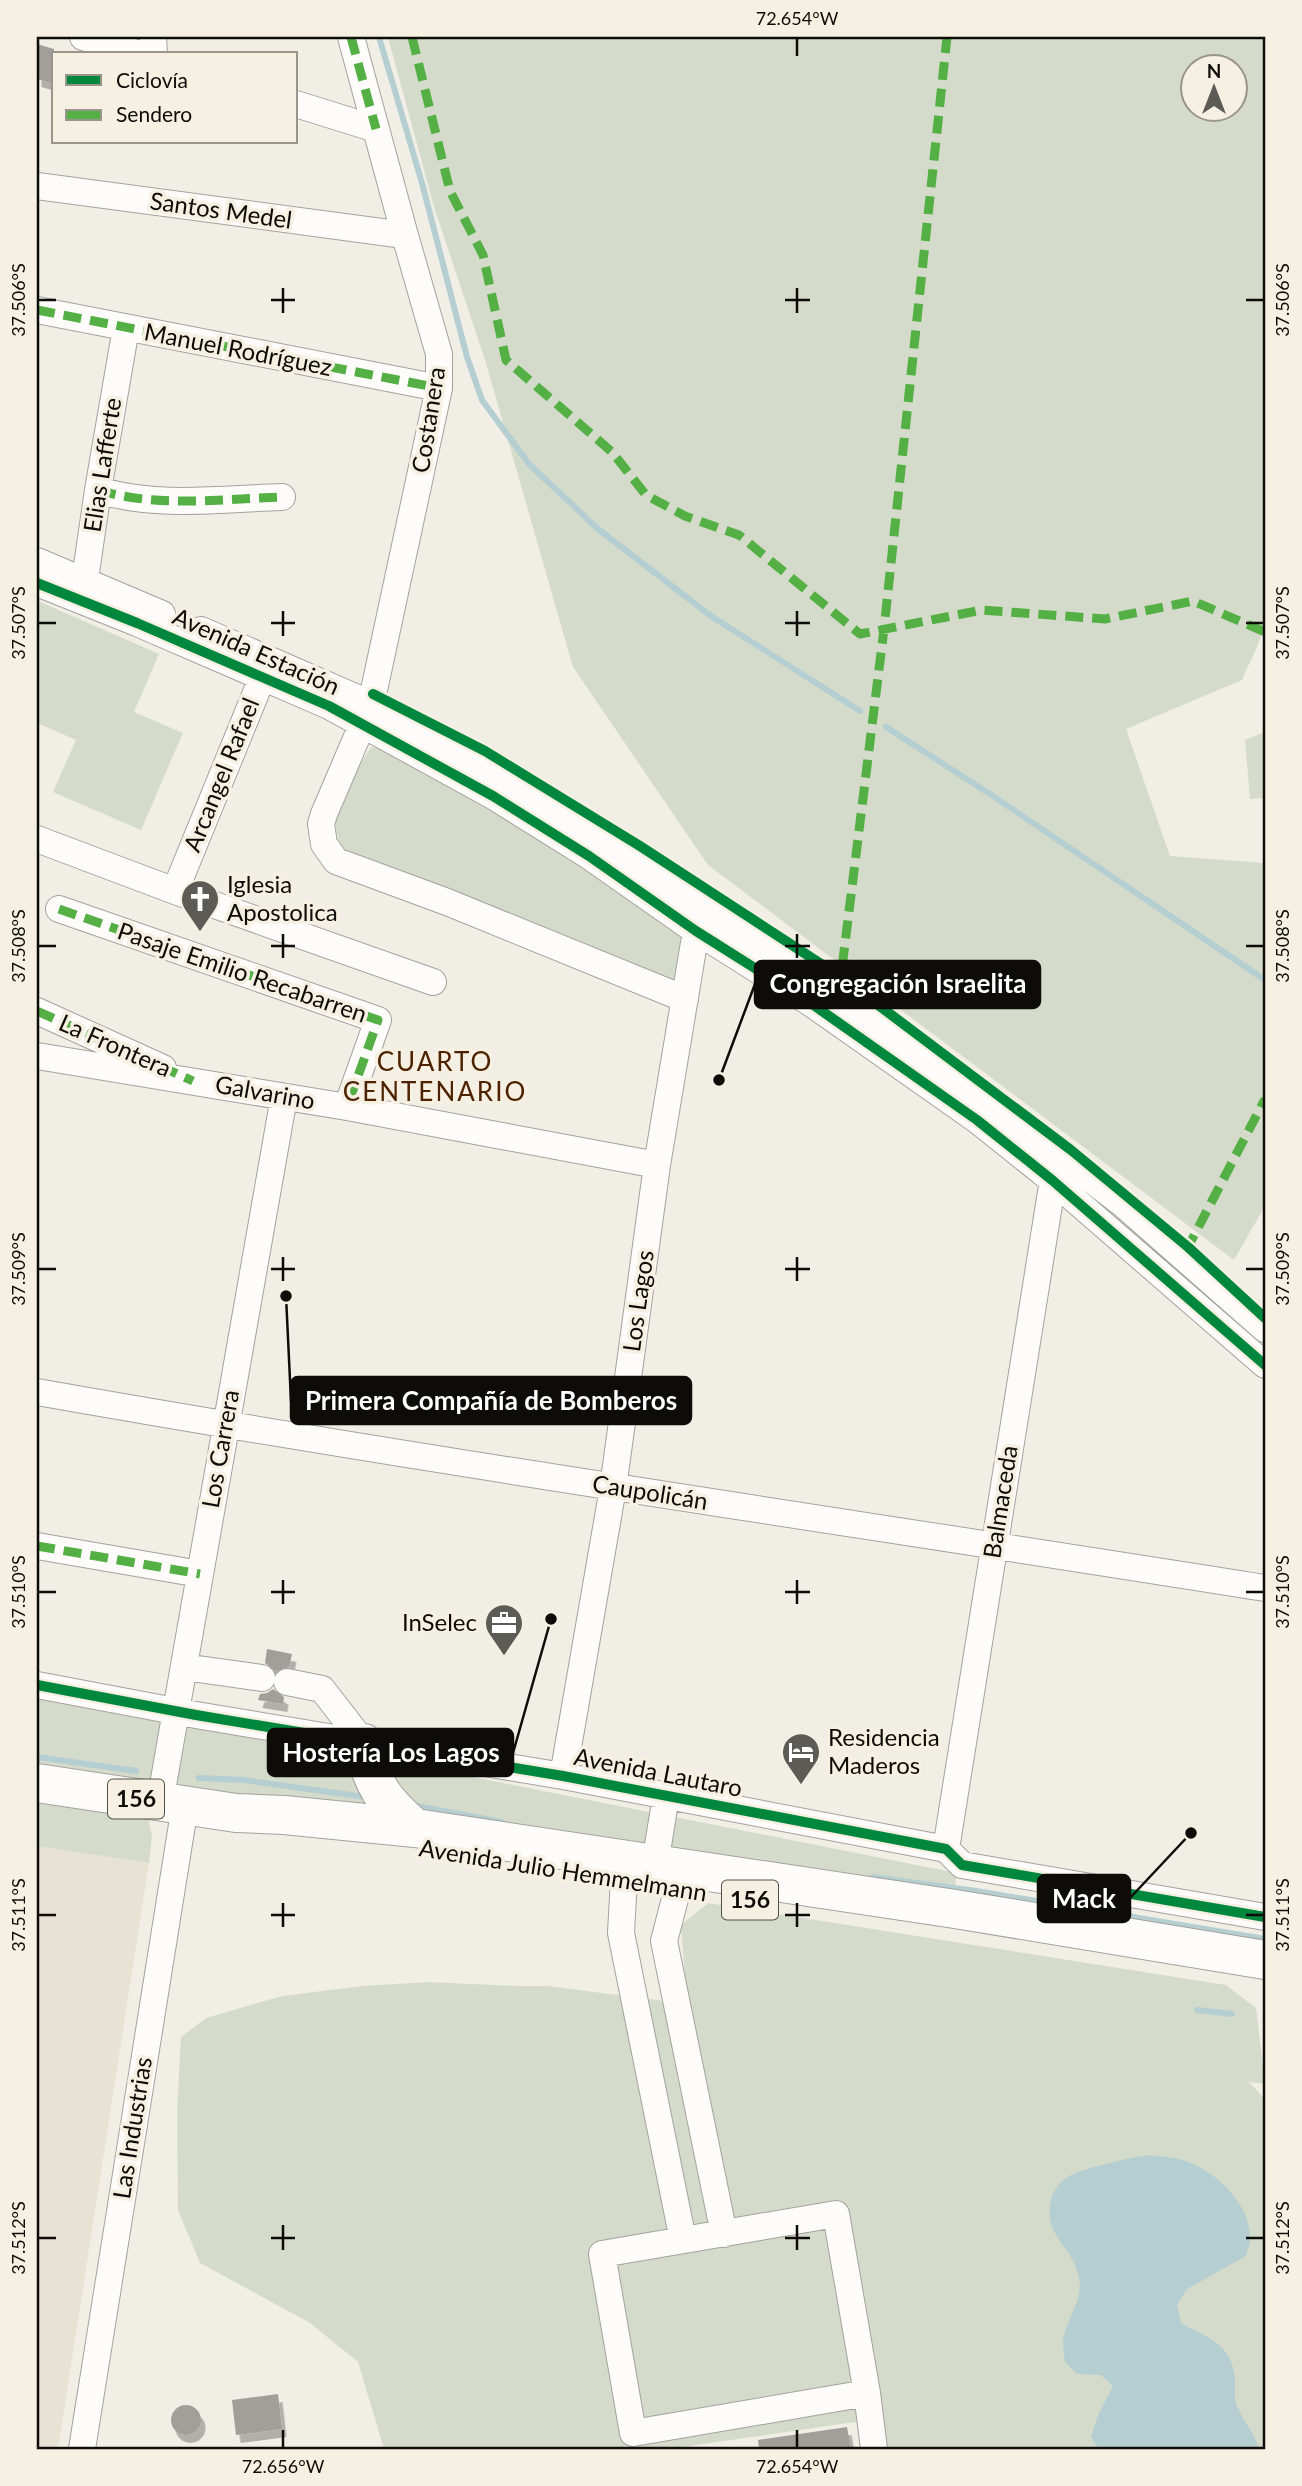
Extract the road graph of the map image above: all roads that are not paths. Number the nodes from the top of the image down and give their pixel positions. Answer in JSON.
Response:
{"nodes":[{"id":1,"x":83,"y":37,"type":"edge"},
{"id":2,"x":351,"y":37,"type":"edge"},
{"id":3,"x":133,"y":52,"type":"edge"},
{"id":4,"x":298,"y":105,"type":"edge"},
{"id":5,"x":376,"y":129,"type":"junction"},
{"id":6,"x":37,"y":186,"type":"edge"},
{"id":7,"x":404,"y":235,"type":"junction"},
{"id":8,"x":37,"y":310,"type":"edge"},
{"id":9,"x":126,"y":328,"type":"junction"},
{"id":10,"x":439,"y":388,"type":"junction"},
{"id":11,"x":98,"y":490,"type":"junction"},
{"id":12,"x":282,"y":497,"type":"dead end"},
{"id":13,"x":37,"y":568,"type":"edge"},
{"id":14,"x":83,"y":592,"type":"junction"},
{"id":15,"x":266,"y":668,"type":"junction"},
{"id":16,"x":367,"y":715,"type":"junction"},
{"id":17,"x":37,"y":839,"type":"edge"},
{"id":18,"x":175,"y":891,"type":"junction"},
{"id":19,"x":59,"y":909,"type":"dead end"},
{"id":20,"x":701,"y":920,"type":"junction"},
{"id":21,"x":433,"y":982,"type":"dead end"},
{"id":22,"x":685,"y":999,"type":"junction"},
{"id":23,"x":37,"y":1011,"type":"edge"},
{"id":24,"x":37,"y":1056,"type":"edge"},
{"id":25,"x":193,"y":1082,"type":"junction"},
{"id":26,"x":284,"y":1097,"type":"junction"},
{"id":27,"x":347,"y":1107,"type":"junction"},
{"id":28,"x":657,"y":1165,"type":"junction"},
{"id":29,"x":1055,"y":1168,"type":"junction"},
{"id":30,"x":1183,"y":1256,"type":"junction"},
{"id":31,"x":1167,"y":1279,"type":"junction"},
{"id":32,"x":1265,"y":1329,"type":"edge"},
{"id":33,"x":1265,"y":1365,"type":"edge"},
{"id":34,"x":37,"y":1392,"type":"edge"},
{"id":35,"x":225,"y":1425,"type":"junction"},
{"id":36,"x":613,"y":1488,"type":"junction"},
{"id":37,"x":994,"y":1545,"type":"junction"},
{"id":38,"x":37,"y":1546,"type":"edge"},
{"id":39,"x":200,"y":1574,"type":"junction"},
{"id":40,"x":1265,"y":1588,"type":"edge"},
{"id":41,"x":184,"y":1667,"type":"junction"},
{"id":42,"x":37,"y":1685,"type":"edge"},
{"id":43,"x":176,"y":1711,"type":"junction"},
{"id":44,"x":364,"y":1743,"type":"junction"},
{"id":45,"x":563,"y":1776,"type":"junction"},
{"id":46,"x":37,"y":1783,"type":"edge"},
{"id":47,"x":666,"y":1796,"type":"junction"},
{"id":48,"x":172,"y":1804,"type":"junction"},
{"id":49,"x":236,"y":1813,"type":"junction"},
{"id":50,"x":415,"y":1828,"type":"junction"},
{"id":51,"x":946,"y":1849,"type":"junction"},
{"id":52,"x":653,"y":1872,"type":"junction"},
{"id":53,"x":1265,"y":1917,"type":"edge"},
{"id":54,"x":1265,"y":1960,"type":"edge"},
{"id":55,"x":1265,"y":1981,"type":"edge"},
{"id":56,"x":724,"y":2234,"type":"junction"},
{"id":57,"x":683,"y":2240,"type":"junction"},
{"id":58,"x":867,"y":2393,"type":"junction"},
{"id":59,"x":82,"y":2449,"type":"edge"},
{"id":60,"x":874,"y":2449,"type":"edge"}],
"edges":[{"from":1,"to":3,"type":"street"},
{"from":2,"to":5,"type":"street","name":"Costanera"},
{"from":4,"to":5,"type":"street"},
{"from":5,"to":7,"type":"street","name":"Costanera"},
{"from":6,"to":7,"type":"street","name":"Santos Medel"},
{"from":7,"to":10,"type":"street","name":"Costanera"},
{"from":8,"to":9,"type":"street","name":"Manuel Rodríguez"},
{"from":9,"to":10,"type":"street","name":"Manuel Rodríguez"},
{"from":9,"to":11,"type":"street","name":"Elias Lafferte"},
{"from":10,"to":16,"type":"street","name":"Costanera"},
{"from":11,"to":12,"type":"street"},
{"from":11,"to":14,"type":"street","name":"Elias Lafferte"},
{"from":13,"to":14,"type":"street","name":"Avenida Estación"},
{"from":14,"to":15,"type":"street","name":"Avenida Estación"},
{"from":15,"to":16,"type":"street","name":"Avenida Estación"},
{"from":15,"to":18,"type":"street","name":"Arcangel Rafael"},
{"from":16,"to":20,"type":"street","name":"Avenida Estación"},
{"from":16,"to":22,"type":"street","name":"Costanera"},
{"from":17,"to":18,"type":"street"},
{"from":18,"to":21,"type":"street"},
{"from":19,"to":27,"type":"street","name":"Pasaje Emilio Recabarren"},
{"from":20,"to":22,"type":"street","name":"Los Lagos"},
{"from":20,"to":29,"type":"street","name":"Avenida Estación"},
{"from":22,"to":28,"type":"street","name":"Los Lagos"},
{"from":23,"to":25,"type":"street","name":"La Frontera"},
{"from":24,"to":25,"type":"street","name":"Galvarino"},
{"from":25,"to":26,"type":"street","name":"Galvarino"},
{"from":26,"to":27,"type":"street","name":"Galvarino"},
{"from":26,"to":35,"type":"street","name":"Los Carrera"},
{"from":27,"to":28,"type":"street","name":"Galvarino"},
{"from":28,"to":36,"type":"street","name":"Los Lagos"},
{"from":29,"to":30,"type":"street","name":"Avenida Estación"},
{"from":29,"to":31,"type":"street","name":"Avenida Estación"},
{"from":29,"to":37,"type":"street","name":"Balmaceda"},
{"from":30,"to":31,"type":"street"},
{"from":30,"to":32,"type":"street","name":"Avenida Estación"},
{"from":31,"to":33,"type":"street","name":"Avenida Estación"},
{"from":34,"to":35,"type":"street","name":"Caupolicán"},
{"from":35,"to":36,"type":"street","name":"Caupolicán"},
{"from":35,"to":39,"type":"street","name":"Los Carrera"},
{"from":36,"to":37,"type":"street","name":"Caupolicán"},
{"from":36,"to":45,"type":"street","name":"Los Lagos"},
{"from":37,"to":40,"type":"street","name":"Caupolicán"},
{"from":37,"to":51,"type":"street","name":"Balmaceda"},
{"from":38,"to":39,"type":"street"},
{"from":39,"to":41,"type":"street","name":"Los Carrera"},
{"from":41,"to":43,"type":"street","name":"Los Carrera"},
{"from":41,"to":44,"type":"street"},
{"from":42,"to":43,"type":"street","name":"Avenida Lautaro"},
{"from":43,"to":44,"type":"street","name":"Avenida Lautaro"},
{"from":43,"to":48,"type":"street","name":"Los Carrera"},
{"from":44,"to":45,"type":"street","name":"Avenida Lautaro"},
{"from":44,"to":50,"type":"highway"},
{"from":45,"to":47,"type":"street","name":"Avenida Lautaro"},
{"from":46,"to":48,"type":"highway","name":"Avenida Julio Hemmelmann","number":"156"},
{"from":47,"to":51,"type":"street","name":"Avenida Lautaro"},
{"from":47,"to":52,"type":"street"},
{"from":48,"to":49,"type":"highway","name":"Avenida Julio Hemmelmann","number":"156"},
{"from":48,"to":59,"type":"street","name":"Las Industrias"},
{"from":49,"to":50,"type":"highway","name":"Avenida Julio Hemmelmann","number":"156"},
{"from":49,"to":52,"type":"highway","name":"Avenida Julio Hemmelmann","number":"156"},
{"from":50,"to":52,"type":"highway","name":"Avenida Julio Hemmelmann","number":"156"},
{"from":51,"to":53,"type":"street","name":"Avenida Lautaro"},
{"from":52,"to":54,"type":"highway","name":"Avenida Julio Hemmelmann","number":"156"},
{"from":52,"to":55,"type":"highway","name":"Avenida Julio Hemmelmann","number":"156"},
{"from":52,"to":56,"type":"street"},
{"from":52,"to":57,"type":"street"},
{"from":56,"to":57,"type":"street"},
{"from":56,"to":58,"type":"street"},
{"from":57,"to":58,"type":"street"},
{"from":58,"to":60,"type":"street"}]}
